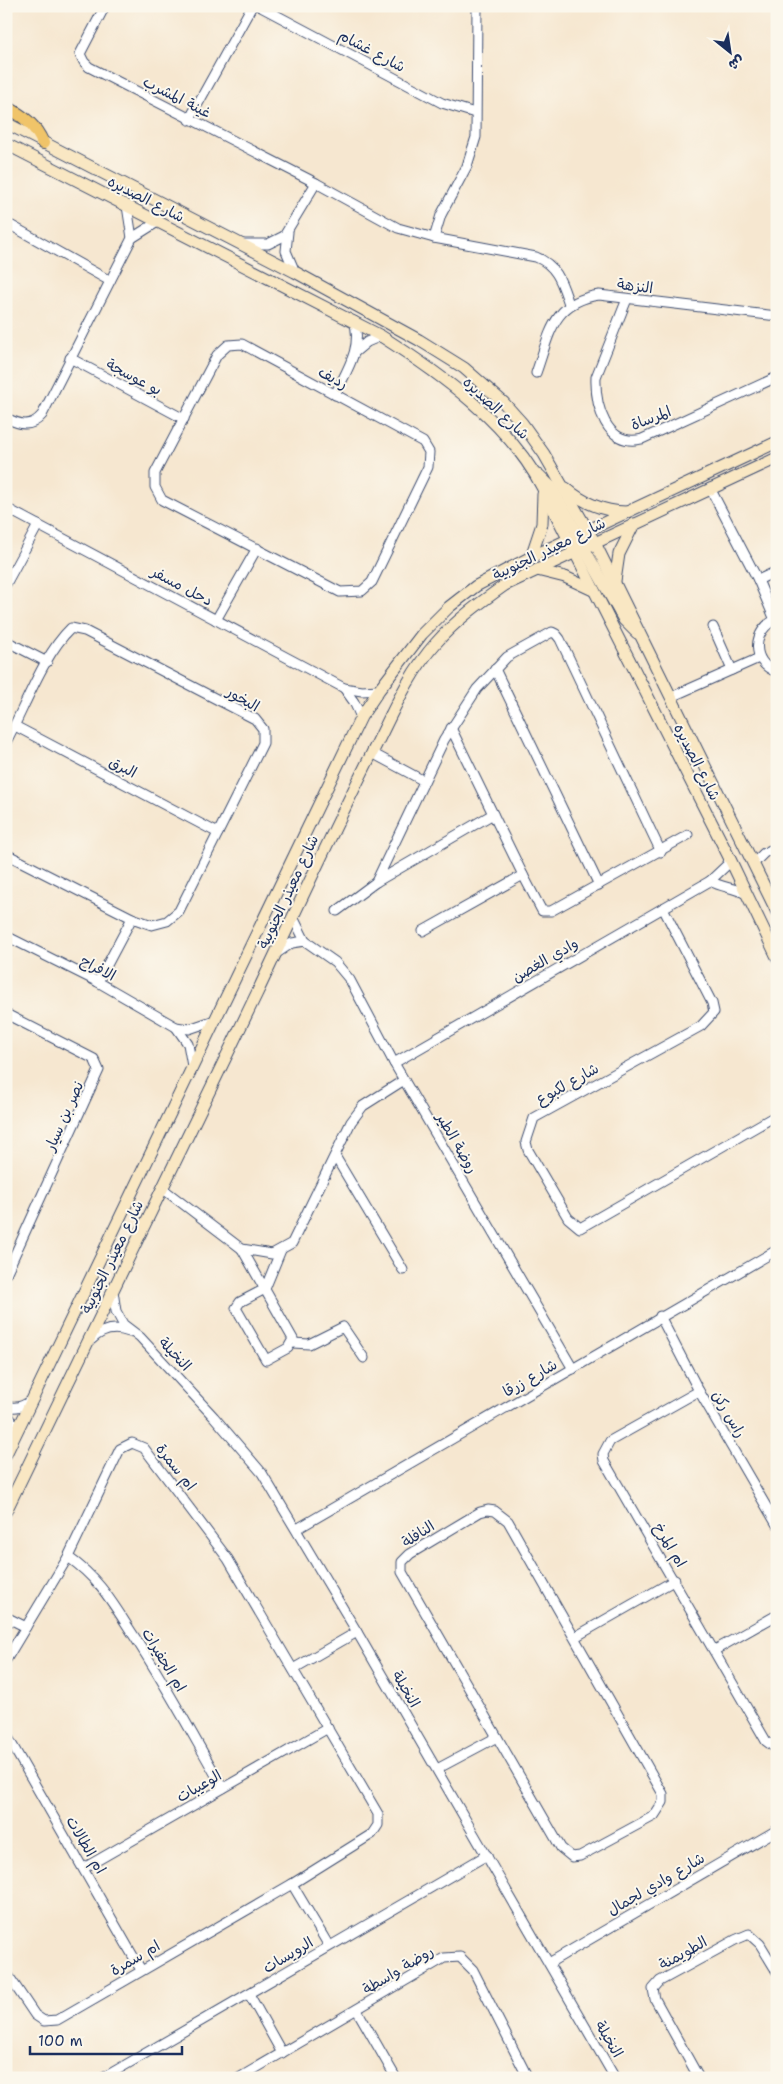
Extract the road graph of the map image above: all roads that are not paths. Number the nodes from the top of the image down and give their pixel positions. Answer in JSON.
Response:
{"nodes":[{"id":1,"x":105,"y":6,"type":"edge"},
{"id":2,"x":252,"y":6,"type":"edge"},
{"id":3,"x":259,"y":6,"type":"edge"},
{"id":4,"x":477,"y":6,"type":"edge"},
{"id":5,"x":6,"y":107,"type":"edge"},
{"id":6,"x":475,"y":113,"type":"junction"},
{"id":7,"x":190,"y":120,"type":"junction"},
{"id":8,"x":6,"y":123,"type":"edge"},
{"id":9,"x":43,"y":143,"type":"junction"},
{"id":10,"x":6,"y":144,"type":"edge"},
{"id":11,"x":316,"y":183,"type":"junction"},
{"id":12,"x":127,"y":206,"type":"junction"},
{"id":13,"x":159,"y":221,"type":"junction"},
{"id":14,"x":6,"y":225,"type":"edge"},
{"id":15,"x":288,"y":232,"type":"junction"},
{"id":16,"x":132,"y":238,"type":"junction"},
{"id":17,"x":434,"y":238,"type":"junction"},
{"id":18,"x":241,"y":244,"type":"junction"},
{"id":19,"x":295,"y":272,"type":"junction"},
{"id":20,"x":110,"y":281,"type":"junction"},
{"id":21,"x":627,"y":299,"type":"junction"},
{"id":22,"x":570,"y":304,"type":"junction"},
{"id":23,"x":777,"y":316,"type":"edge"},
{"id":24,"x":354,"y":321,"type":"junction"},
{"id":25,"x":381,"y":336,"type":"junction"},
{"id":26,"x":355,"y":352,"type":"junction"},
{"id":27,"x":70,"y":358,"type":"junction"},
{"id":28,"x":536,"y":373,"type":"dead end"},
{"id":29,"x":777,"y":377,"type":"edge"},
{"id":30,"x":335,"y":395,"type":"junction"},
{"id":31,"x":6,"y":418,"type":"edge"},
{"id":32,"x":184,"y":420,"type":"junction"},
{"id":33,"x":777,"y":442,"type":"edge"},
{"id":34,"x":777,"y":458,"type":"edge"},
{"id":35,"x":533,"y":471,"type":"junction"},
{"id":36,"x":561,"y":484,"type":"junction"},
{"id":37,"x":542,"y":487,"type":"junction"},
{"id":38,"x":710,"y":488,"type":"junction"},
{"id":39,"x":6,"y":508,"type":"edge"},
{"id":40,"x":628,"y":512,"type":"junction"},
{"id":41,"x":634,"y":524,"type":"junction"},
{"id":42,"x":38,"y":525,"type":"junction"},
{"id":43,"x":584,"y":533,"type":"junction"},
{"id":44,"x":567,"y":541,"type":"junction"},
{"id":45,"x":596,"y":543,"type":"junction"},
{"id":46,"x":257,"y":548,"type":"junction"},
{"id":47,"x":579,"y":551,"type":"junction"},
{"id":48,"x":531,"y":557,"type":"junction"},
{"id":49,"x":536,"y":570,"type":"junction"},
{"id":50,"x":777,"y":571,"type":"edge"},
{"id":51,"x":758,"y":580,"type":"junction"},
{"id":52,"x":615,"y":583,"type":"junction"},
{"id":53,"x":6,"y":584,"type":"edge"},
{"id":54,"x":593,"y":590,"type":"junction"},
{"id":55,"x":776,"y":619,"type":"edge"},
{"id":56,"x":216,"y":620,"type":"junction"},
{"id":57,"x":713,"y":627,"type":"dead end"},
{"id":58,"x":641,"y":635,"type":"junction"},
{"id":59,"x":6,"y":641,"type":"edge"},
{"id":60,"x":759,"y":658,"type":"junction"},
{"id":61,"x":46,"y":662,"type":"junction"},
{"id":62,"x":495,"y":669,"type":"junction"},
{"id":63,"x":732,"y":670,"type":"junction"},
{"id":64,"x":777,"y":672,"type":"edge"},
{"id":65,"x":344,"y":688,"type":"junction"},
{"id":66,"x":380,"y":690,"type":"junction"},
{"id":67,"x":671,"y":697,"type":"junction"},
{"id":68,"x":362,"y":717,"type":"junction"},
{"id":69,"x":15,"y":726,"type":"junction"},
{"id":70,"x":450,"y":728,"type":"junction"},
{"id":71,"x":6,"y":742,"type":"edge"},
{"id":72,"x":372,"y":753,"type":"junction"},
{"id":73,"x":424,"y":782,"type":"junction"},
{"id":74,"x":493,"y":814,"type":"junction"},
{"id":75,"x":218,"y":832,"type":"junction"},
{"id":76,"x":688,"y":835,"type":"dead end"},
{"id":77,"x":777,"y":847,"type":"edge"},
{"id":78,"x":660,"y":852,"type":"junction"},
{"id":79,"x":6,"y":854,"type":"edge"},
{"id":80,"x":729,"y":857,"type":"junction"},
{"id":81,"x":751,"y":858,"type":"junction"},
{"id":82,"x":523,"y":875,"type":"junction"},
{"id":83,"x":710,"y":881,"type":"junction"},
{"id":84,"x":376,"y":882,"type":"junction"},
{"id":85,"x":599,"y":885,"type":"junction"},
{"id":86,"x":746,"y":894,"type":"junction"},
{"id":87,"x":663,"y":908,"type":"junction"},
{"id":88,"x":337,"y":911,"type":"dead end"},
{"id":89,"x":777,"y":912,"type":"edge"},
{"id":90,"x":293,"y":917,"type":"junction"},
{"id":91,"x":132,"y":918,"type":"junction"},
{"id":92,"x":423,"y":931,"type":"dead end"},
{"id":93,"x":6,"y":936,"type":"edge"},
{"id":94,"x":305,"y":940,"type":"junction"},
{"id":95,"x":276,"y":954,"type":"junction"},
{"id":96,"x":777,"y":957,"type":"edge"},
{"id":97,"x":98,"y":982,"type":"junction"},
{"id":98,"x":7,"y":1016,"type":"edge"},
{"id":99,"x":215,"y":1020,"type":"junction"},
{"id":100,"x":176,"y":1027,"type":"junction"},
{"id":101,"x":394,"y":1063,"type":"junction"},
{"id":102,"x":192,"y":1066,"type":"junction"},
{"id":103,"x":404,"y":1080,"type":"junction"},
{"id":104,"x":777,"y":1115,"type":"edge"},
{"id":105,"x":334,"y":1156,"type":"junction"},
{"id":106,"x":162,"y":1188,"type":"junction"},
{"id":107,"x":242,"y":1249,"type":"junction"},
{"id":108,"x":281,"y":1250,"type":"junction"},
{"id":109,"x":777,"y":1250,"type":"edge"},
{"id":110,"x":403,"y":1270,"type":"dead end"},
{"id":111,"x":6,"y":1274,"type":"edge"},
{"id":112,"x":265,"y":1289,"type":"junction"},
{"id":113,"x":113,"y":1291,"type":"junction"},
{"id":114,"x":660,"y":1316,"type":"junction"},
{"id":115,"x":140,"y":1337,"type":"junction"},
{"id":116,"x":293,"y":1343,"type":"junction"},
{"id":117,"x":86,"y":1346,"type":"junction"},
{"id":118,"x":364,"y":1358,"type":"dead end"},
{"id":119,"x":573,"y":1369,"type":"junction"},
{"id":120,"x":699,"y":1390,"type":"junction"},
{"id":121,"x":32,"y":1400,"type":"junction"},
{"id":122,"x":6,"y":1406,"type":"edge"},
{"id":123,"x":6,"y":1411,"type":"edge"},
{"id":124,"x":16,"y":1434,"type":"junction"},
{"id":125,"x":6,"y":1454,"type":"edge"},
{"id":126,"x":6,"y":1511,"type":"edge"},
{"id":127,"x":777,"y":1525,"type":"edge"},
{"id":128,"x":297,"y":1529,"type":"junction"},
{"id":129,"x":68,"y":1558,"type":"junction"},
{"id":130,"x":674,"y":1580,"type":"junction"},
{"id":131,"x":777,"y":1615,"type":"edge"},
{"id":132,"x":6,"y":1617,"type":"edge"},
{"id":133,"x":26,"y":1627,"type":"junction"},
{"id":134,"x":357,"y":1632,"type":"junction"},
{"id":135,"x":575,"y":1637,"type":"junction"},
{"id":136,"x":715,"y":1650,"type":"junction"},
{"id":137,"x":6,"y":1660,"type":"edge"},
{"id":138,"x":293,"y":1669,"type":"junction"},
{"id":139,"x":328,"y":1728,"type":"junction"},
{"id":140,"x":6,"y":1734,"type":"edge"},
{"id":141,"x":497,"y":1737,"type":"junction"},
{"id":142,"x":777,"y":1749,"type":"edge"},
{"id":143,"x":436,"y":1769,"type":"junction"},
{"id":144,"x":223,"y":1788,"type":"junction"},
{"id":145,"x":777,"y":1830,"type":"edge"},
{"id":146,"x":487,"y":1856,"type":"junction"},
{"id":147,"x":84,"y":1868,"type":"junction"},
{"id":148,"x":292,"y":1884,"type":"junction"},
{"id":149,"x":329,"y":1946,"type":"junction"},
{"id":150,"x":549,"y":1963,"type":"junction"},
{"id":151,"x":141,"y":1970,"type":"junction"},
{"id":152,"x":6,"y":1972,"type":"edge"},
{"id":153,"x":777,"y":1972,"type":"edge"},
{"id":154,"x":249,"y":1994,"type":"junction"},
{"id":155,"x":357,"y":2010,"type":"junction"},
{"id":156,"x":282,"y":2053,"type":"junction"},
{"id":157,"x":103,"y":2078,"type":"edge"},
{"id":158,"x":239,"y":2078,"type":"edge"},
{"id":159,"x":396,"y":2078,"type":"edge"},
{"id":160,"x":528,"y":2078,"type":"edge"},
{"id":161,"x":615,"y":2078,"type":"edge"},
{"id":162,"x":699,"y":2078,"type":"edge"}],
"edges":[{"from":1,"to":7,"type":"street","name":"غينة المشرب"},
{"from":2,"to":7,"type":"street"},
{"from":3,"to":6,"type":"street","name":"شارع غشام"},
{"from":4,"to":6,"type":"street"},
{"from":5,"to":9,"type":"main road"},
{"from":6,"to":17,"type":"street"},
{"from":7,"to":11,"type":"street","name":"غينة المشرب"},
{"from":8,"to":9,"type":"main road","name":"شارع الصديره"},
{"from":9,"to":18,"type":"main road","name":"شارع الصديره"},
{"from":10,"to":12,"type":"main road","name":"شارع الصديره"},
{"from":11,"to":15,"type":"street"},
{"from":11,"to":17,"type":"street","name":"غينة المشرب"},
{"from":12,"to":13,"type":"main road","name":"شارع الصديره"},
{"from":12,"to":16,"type":"street"},
{"from":13,"to":16,"type":"street"},
{"from":13,"to":24,"type":"main road","name":"شارع الصديره"},
{"from":14,"to":20,"type":"street"},
{"from":15,"to":18,"type":"street"},
{"from":15,"to":19,"type":"street"},
{"from":16,"to":20,"type":"street"},
{"from":17,"to":22,"type":"street","name":"غينة المشرب"},
{"from":18,"to":19,"type":"main road","name":"شارع الصديره"},
{"from":19,"to":36,"type":"main road","name":"شارع الصديره"},
{"from":20,"to":27,"type":"street"},
{"from":21,"to":22,"type":"street","name":"النزهة"},
{"from":21,"to":23,"type":"street","name":"النزهة"},
{"from":21,"to":29,"type":"street","name":"المرساة"},
{"from":22,"to":28,"type":"street"},
{"from":24,"to":25,"type":"main road","name":"شارع الصديره"},
{"from":24,"to":26,"type":"street"},
{"from":25,"to":26,"type":"street"},
{"from":25,"to":35,"type":"main road","name":"شارع الصديره"},
{"from":26,"to":30,"type":"street"},
{"from":27,"to":31,"type":"street"},
{"from":27,"to":32,"type":"street","name":"بو عوسجة"},
{"from":30,"to":32,"type":"street","name":"رديف"},
{"from":30,"to":46,"type":"street","name":"رديف"},
{"from":32,"to":46,"type":"street","name":"رديف"},
{"from":33,"to":40,"type":"main road","name":"شارع معيذر الجنوبية"},
{"from":34,"to":38,"type":"main road","name":"شارع معيذر الجنوبية"},
{"from":35,"to":37,"type":"main road","name":"شارع الصديره"},
{"from":35,"to":43,"type":"main road"},
{"from":36,"to":40,"type":"main road"},
{"from":36,"to":43,"type":"main road","name":"شارع الصديره"},
{"from":37,"to":44,"type":"main road","name":"شارع الصديره"},
{"from":37,"to":48,"type":"main road"},
{"from":38,"to":41,"type":"main road","name":"شارع معيذر الجنوبية"},
{"from":38,"to":51,"type":"street"},
{"from":39,"to":42,"type":"street","name":"دحل مسفر"},
{"from":40,"to":43,"type":"main road","name":"شارع معيذر الجنوبية"},
{"from":41,"to":45,"type":"main road","name":"شارع معيذر الجنوبية"},
{"from":41,"to":52,"type":"main road"},
{"from":42,"to":53,"type":"street"},
{"from":42,"to":56,"type":"street","name":"دحل مسفر"},
{"from":43,"to":44,"type":"main road","name":"شارع معيذر الجنوبية"},
{"from":43,"to":45,"type":"main road","name":"شارع الصديره"},
{"from":44,"to":47,"type":"main road","name":"شارع الصديره"},
{"from":44,"to":48,"type":"main road","name":"شارع معيذر الجنوبية"},
{"from":45,"to":47,"type":"main road","name":"شارع معيذر الجنوبية"},
{"from":45,"to":52,"type":"main road","name":"شارع الصديره"},
{"from":46,"to":56,"type":"street"},
{"from":47,"to":49,"type":"main road","name":"شارع معيذر الجنوبية"},
{"from":47,"to":54,"type":"main road","name":"شارع الصديره"},
{"from":47,"to":58,"type":"main road"},
{"from":48,"to":66,"type":"main road","name":"شارع معيذر الجنوبية"},
{"from":49,"to":54,"type":"main road"},
{"from":49,"to":72,"type":"main road","name":"شارع معيذر الجنوبية"},
{"from":50,"to":51,"type":"street"},
{"from":51,"to":55,"type":"street"},
{"from":52,"to":58,"type":"main road","name":"شارع الصديره"},
{"from":54,"to":80,"type":"main road","name":"شارع الصديره"},
{"from":55,"to":60,"type":"street"},
{"from":56,"to":65,"type":"street","name":"دحل مسفر"},
{"from":57,"to":63,"type":"street"},
{"from":58,"to":67,"type":"main road","name":"شارع الصديره"},
{"from":59,"to":61,"type":"street"},
{"from":60,"to":63,"type":"street"},
{"from":60,"to":64,"type":"street"},
{"from":61,"to":69,"type":"street","name":"البخور"},
{"from":61,"to":75,"type":"street","name":"البخور"},
{"from":62,"to":70,"type":"street"},
{"from":62,"to":78,"type":"street"},
{"from":62,"to":85,"type":"street"},
{"from":63,"to":67,"type":"street"},
{"from":65,"to":66,"type":"street","name":"دحل مسفر"},
{"from":65,"to":68,"type":"street","name":"دحل مسفر"},
{"from":66,"to":68,"type":"main road","name":"شارع معيذر الجنوبية"},
{"from":67,"to":81,"type":"main road","name":"شارع الصديره"},
{"from":68,"to":99,"type":"main road","name":"شارع معيذر الجنوبية"},
{"from":69,"to":71,"type":"street","name":"البخور"},
{"from":69,"to":75,"type":"street","name":"البرق"},
{"from":70,"to":73,"type":"street"},
{"from":70,"to":74,"type":"street"},
{"from":72,"to":73,"type":"street"},
{"from":72,"to":90,"type":"main road","name":"شارع معيذر الجنوبية"},
{"from":73,"to":84,"type":"street"},
{"from":74,"to":82,"type":"street"},
{"from":74,"to":84,"type":"street"},
{"from":75,"to":91,"type":"street","name":"البخور"},
{"from":76,"to":78,"type":"street"},
{"from":77,"to":81,"type":"street"},
{"from":78,"to":85,"type":"street"},
{"from":79,"to":91,"type":"street","name":"البخور"},
{"from":80,"to":83,"type":"street","name":"وادي الغصن"},
{"from":80,"to":86,"type":"main road","name":"شارع الصديره"},
{"from":81,"to":89,"type":"main road","name":"شارع الصديره"},
{"from":82,"to":85,"type":"street"},
{"from":82,"to":92,"type":"street"},
{"from":83,"to":86,"type":"street"},
{"from":83,"to":87,"type":"street","name":"وادي الغصن"},
{"from":84,"to":88,"type":"street"},
{"from":86,"to":96,"type":"main road","name":"شارع الصديره"},
{"from":87,"to":101,"type":"street","name":"وادي الغصن"},
{"from":87,"to":104,"type":"street","name":"شارع لكبوع"},
{"from":90,"to":94,"type":"street","name":"روضة الطير"},
{"from":90,"to":95,"type":"main road","name":"شارع معيذر الجنوبية"},
{"from":91,"to":97,"type":"street"},
{"from":93,"to":97,"type":"street","name":"الافراح"},
{"from":94,"to":95,"type":"street"},
{"from":94,"to":101,"type":"street","name":"روضة الطير"},
{"from":95,"to":106,"type":"main road","name":"شارع معيذر الجنوبية"},
{"from":97,"to":100,"type":"street","name":"الافراح"},
{"from":98,"to":111,"type":"street","name":"نصر بن سيار"},
{"from":99,"to":100,"type":"street"},
{"from":99,"to":102,"type":"main road","name":"شارع معيذر الجنوبية"},
{"from":100,"to":102,"type":"street","name":"الافراح"},
{"from":101,"to":103,"type":"street","name":"روضة الطير"},
{"from":102,"to":121,"type":"main road","name":"شارع معيذر الجنوبية"},
{"from":103,"to":105,"type":"street"},
{"from":103,"to":119,"type":"street","name":"روضة الطير"},
{"from":105,"to":108,"type":"street"},
{"from":105,"to":110,"type":"street"},
{"from":106,"to":107,"type":"street"},
{"from":106,"to":113,"type":"main road","name":"شارع معيذر الجنوبية"},
{"from":107,"to":108,"type":"street"},
{"from":107,"to":112,"type":"street"},
{"from":108,"to":112,"type":"street"},
{"from":109,"to":114,"type":"street","name":"شارع زرقا"},
{"from":112,"to":116,"type":"street"},
{"from":112,"to":116,"type":"street"},
{"from":113,"to":115,"type":"street","name":"النخيلة"},
{"from":113,"to":117,"type":"main road","name":"شارع معيذر الجنوبية"},
{"from":114,"to":119,"type":"street","name":"شارع زرقا"},
{"from":114,"to":120,"type":"street","name":"راس ركن"},
{"from":115,"to":117,"type":"street","name":"النخيلة"},
{"from":115,"to":128,"type":"street","name":"النخيلة"},
{"from":116,"to":118,"type":"street"},
{"from":117,"to":126,"type":"main road","name":"شارع معيذر الجنوبية"},
{"from":119,"to":128,"type":"street","name":"شارع زرقا"},
{"from":120,"to":127,"type":"street","name":"راس ركن"},
{"from":120,"to":130,"type":"street","name":"ام المرخ"},
{"from":121,"to":122,"type":"street"},
{"from":121,"to":124,"type":"main road","name":"شارع معيذر الجنوبية"},
{"from":123,"to":124,"type":"street"},
{"from":124,"to":125,"type":"main road","name":"شارع معيذر الجنوبية"},
{"from":128,"to":134,"type":"street","name":"النخيلة"},
{"from":129,"to":133,"type":"street","name":"ام سمرة"},
{"from":129,"to":138,"type":"street","name":"ام سمرة"},
{"from":129,"to":144,"type":"street","name":"ام الجفيرات"},
{"from":130,"to":135,"type":"street"},
{"from":130,"to":136,"type":"street","name":"ام المرخ"},
{"from":131,"to":136,"type":"street"},
{"from":132,"to":133,"type":"street"},
{"from":133,"to":137,"type":"street","name":"ام سمرة"},
{"from":134,"to":138,"type":"street"},
{"from":134,"to":143,"type":"street","name":"النخيلة"},
{"from":135,"to":141,"type":"street","name":"النافلة"},
{"from":135,"to":141,"type":"street","name":"النافلة"},
{"from":136,"to":142,"type":"street","name":"ام المرخ"},
{"from":138,"to":139,"type":"street","name":"ام سمرة"},
{"from":139,"to":144,"type":"street","name":"الوعيبات"},
{"from":139,"to":148,"type":"street","name":"ام سمرة"},
{"from":140,"to":147,"type":"street","name":"ام الطالات"},
{"from":141,"to":143,"type":"street"},
{"from":143,"to":146,"type":"street","name":"النخيلة"},
{"from":144,"to":147,"type":"street","name":"الوعيبات"},
{"from":145,"to":150,"type":"street","name":"شارع وادي لجمال"},
{"from":146,"to":149,"type":"street","name":"الرويسات"},
{"from":146,"to":150,"type":"street","name":"النخيلة"},
{"from":147,"to":151,"type":"street","name":"ام الطالات"},
{"from":148,"to":149,"type":"street"},
{"from":148,"to":151,"type":"street","name":"ام سمرة"},
{"from":149,"to":154,"type":"street","name":"الرويسات"},
{"from":150,"to":161,"type":"street","name":"النخيلة"},
{"from":151,"to":152,"type":"street","name":"ام سمرة"},
{"from":153,"to":162,"type":"street","name":"الطويمنة"},
{"from":154,"to":156,"type":"street"},
{"from":154,"to":157,"type":"street","name":"الرويسات"},
{"from":155,"to":156,"type":"street","name":"روضة واسطة"},
{"from":155,"to":159,"type":"street"},
{"from":155,"to":160,"type":"street","name":"روضة واسطة"},
{"from":156,"to":158,"type":"street","name":"روضة واسطة"}]}
